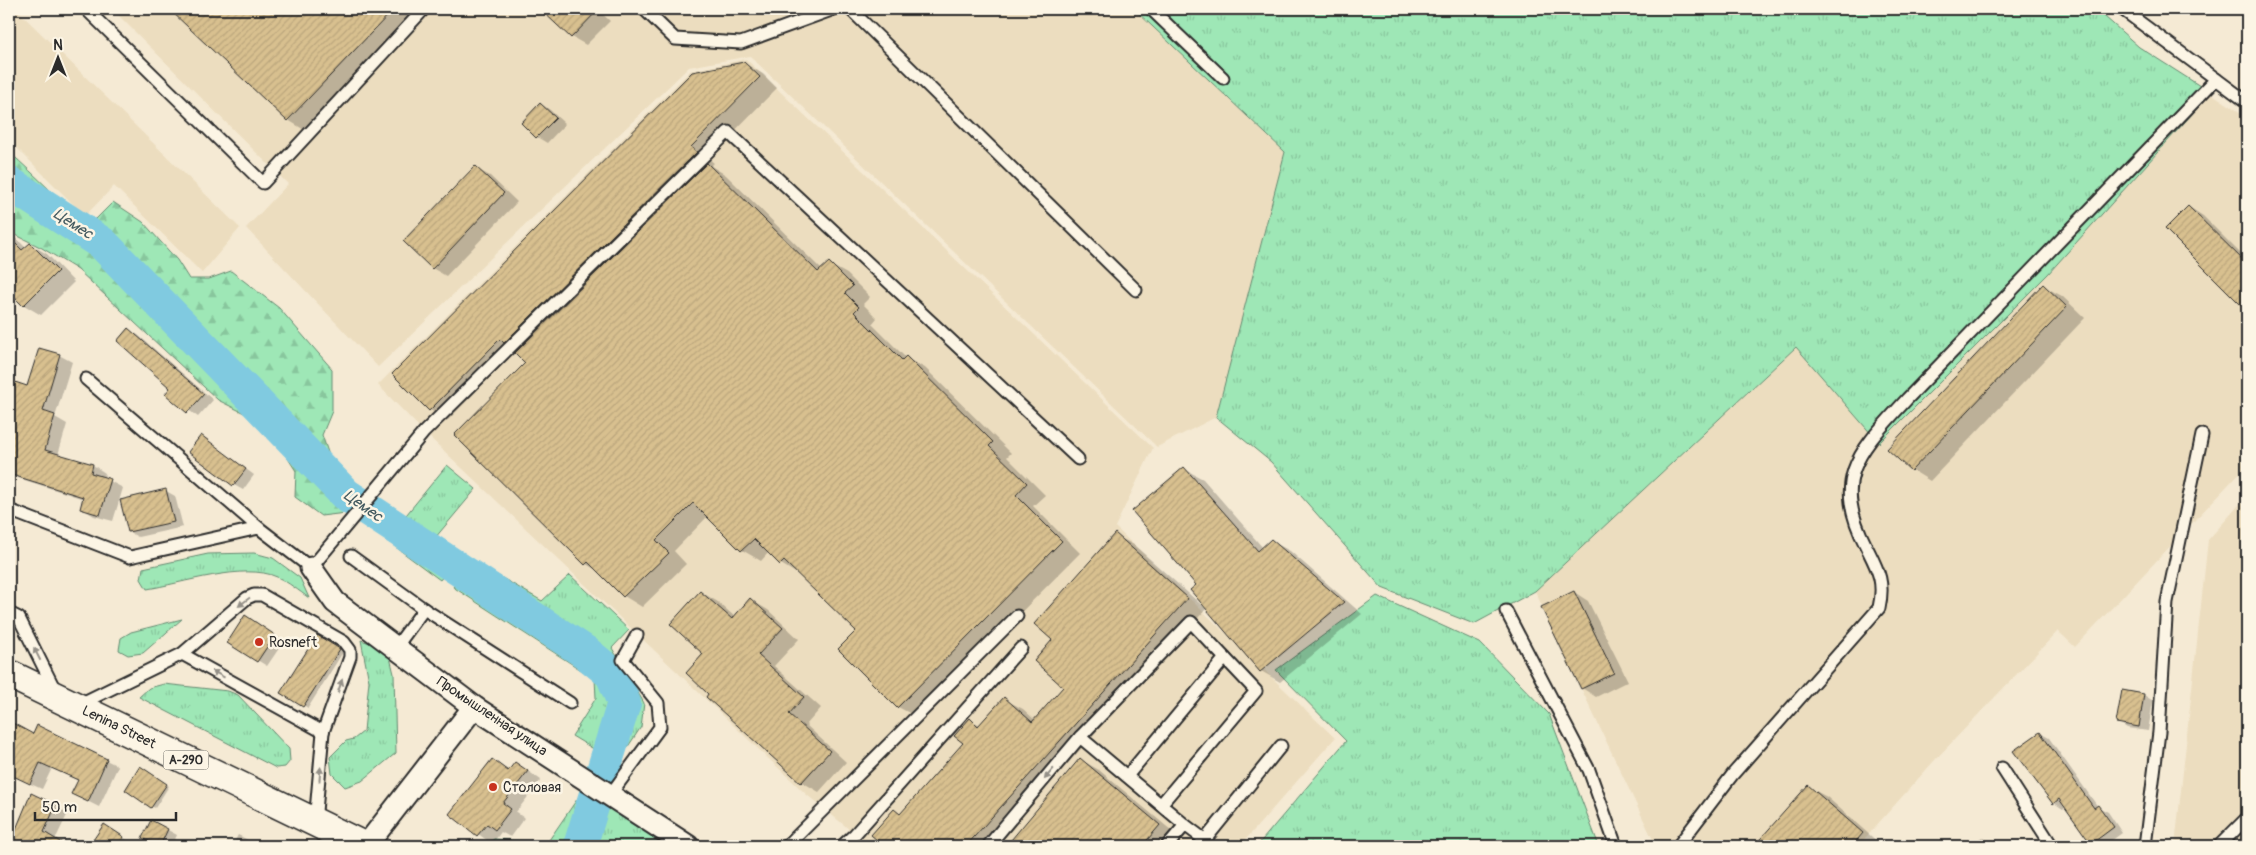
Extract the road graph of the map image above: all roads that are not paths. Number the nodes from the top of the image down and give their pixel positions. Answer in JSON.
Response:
{"nodes":[{"id":1,"x":86,"y":9,"type":"edge"},
{"id":2,"x":424,"y":9,"type":"edge"},
{"id":3,"x":644,"y":9,"type":"edge"},
{"id":4,"x":834,"y":9,"type":"edge"},
{"id":5,"x":850,"y":9,"type":"edge"},
{"id":6,"x":1151,"y":9,"type":"edge"},
{"id":7,"x":2122,"y":9,"type":"edge"},
{"id":8,"x":1223,"y":78,"type":"dead end"},
{"id":9,"x":2216,"y":79,"type":"junction"},
{"id":10,"x":2247,"y":102,"type":"edge"},
{"id":11,"x":1136,"y":290,"type":"dead end"},
{"id":12,"x":86,"y":379,"type":"dead end"},
{"id":13,"x":2202,"y":435,"type":"dead end"},
{"id":14,"x":1078,"y":459,"type":"dead end"},
{"id":15,"x":9,"y":510,"type":"edge"},
{"id":16,"x":259,"y":528,"type":"junction"},
{"id":17,"x":351,"y":556,"type":"dead end"},
{"id":18,"x":311,"y":568,"type":"junction"},
{"id":19,"x":424,"y":609,"type":"junction"},
{"id":20,"x":1506,"y":611,"type":"dead end"},
{"id":21,"x":9,"y":613,"type":"edge"},
{"id":22,"x":1017,"y":616,"type":"dead end"},
{"id":23,"x":637,"y":635,"type":"dead end"},
{"id":24,"x":396,"y":647,"type":"junction"},
{"id":25,"x":1021,"y":648,"type":"dead end"},
{"id":26,"x":182,"y":654,"type":"junction"},
{"id":27,"x":1225,"y":658,"type":"junction"},
{"id":28,"x":9,"y":674,"type":"edge"},
{"id":29,"x":68,"y":702,"type":"junction"},
{"id":30,"x":570,"y":703,"type":"dead end"},
{"id":31,"x":474,"y":707,"type":"junction"},
{"id":32,"x":323,"y":732,"type":"junction"},
{"id":33,"x":1080,"y":737,"type":"junction"},
{"id":34,"x":1281,"y":746,"type":"dead end"},
{"id":35,"x":2002,"y":768,"type":"dead end"},
{"id":36,"x":1127,"y":776,"type":"junction"},
{"id":37,"x":610,"y":795,"type":"junction"},
{"id":38,"x":1163,"y":802,"type":"dead end"},
{"id":39,"x":2247,"y":818,"type":"edge"},
{"id":40,"x":316,"y":823,"type":"junction"},
{"id":41,"x":1185,"y":825,"type":"junction"},
{"id":42,"x":1202,"y":843,"type":"edge"},
{"id":43,"x":365,"y":846,"type":"edge"},
{"id":44,"x":688,"y":846,"type":"edge"},
{"id":45,"x":787,"y":846,"type":"edge"},
{"id":46,"x":842,"y":846,"type":"edge"},
{"id":47,"x":988,"y":846,"type":"edge"},
{"id":48,"x":1167,"y":846,"type":"edge"},
{"id":49,"x":1616,"y":846,"type":"edge"},
{"id":50,"x":1678,"y":846,"type":"edge"},
{"id":51,"x":2052,"y":846,"type":"edge"},
{"id":52,"x":2145,"y":846,"type":"edge"},
{"id":53,"x":2219,"y":846,"type":"edge"}],
"edges":[{"from":1,"to":2,"type":"lane"},
{"from":3,"to":4,"type":"lane"},
{"from":5,"to":11,"type":"lane"},
{"from":6,"to":8,"type":"lane"},
{"from":7,"to":9,"type":"lane"},
{"from":9,"to":10,"type":"lane"},
{"from":9,"to":50,"type":"lane"},
{"from":12,"to":16,"type":"lane"},
{"from":13,"to":52,"type":"lane"},
{"from":14,"to":18,"type":"lane"},
{"from":15,"to":16,"type":"lane"},
{"from":16,"to":18,"type":"lane"},
{"from":17,"to":19,"type":"lane"},
{"from":18,"to":24,"type":"street","name":"Промышленная улица"},
{"from":19,"to":24,"type":"lane"},
{"from":19,"to":30,"type":"lane"},
{"from":20,"to":49,"type":"lane"},
{"from":29,"to":21,"type":"lane","one_way":true},
{"from":22,"to":45,"type":"lane"},
{"from":23,"to":37,"type":"lane"},
{"from":24,"to":31,"type":"street","name":"Промышленная улица"},
{"from":25,"to":46,"type":"lane"},
{"from":26,"to":29,"type":"lane"},
{"from":32,"to":26,"type":"lane","one_way":true},
{"from":32,"to":26,"type":"lane","one_way":true},
{"from":27,"to":33,"type":"lane"},
{"from":27,"to":36,"type":"lane"},
{"from":27,"to":38,"type":"lane"},
{"from":28,"to":29,"type":"highway","name":"Lenina Street","number":"А-290"},
{"from":29,"to":40,"type":"highway","name":"Lenina Street","number":"А-290"},
{"from":31,"to":37,"type":"street","name":"Промышленная улица"},
{"from":31,"to":43,"type":"street"},
{"from":40,"to":32,"type":"lane","one_way":true},
{"from":33,"to":36,"type":"lane"},
{"from":33,"to":47,"type":"lane","one_way":true},
{"from":34,"to":42,"type":"lane"},
{"from":35,"to":51,"type":"lane"},
{"from":36,"to":41,"type":"lane"},
{"from":37,"to":44,"type":"street","name":"Промышленная улица"},
{"from":39,"to":53,"type":"lane"},
{"from":40,"to":43,"type":"highway","name":"Lenina Street","number":"А-290"},
{"from":41,"to":42,"type":"lane"},
{"from":41,"to":48,"type":"lane"}]}
